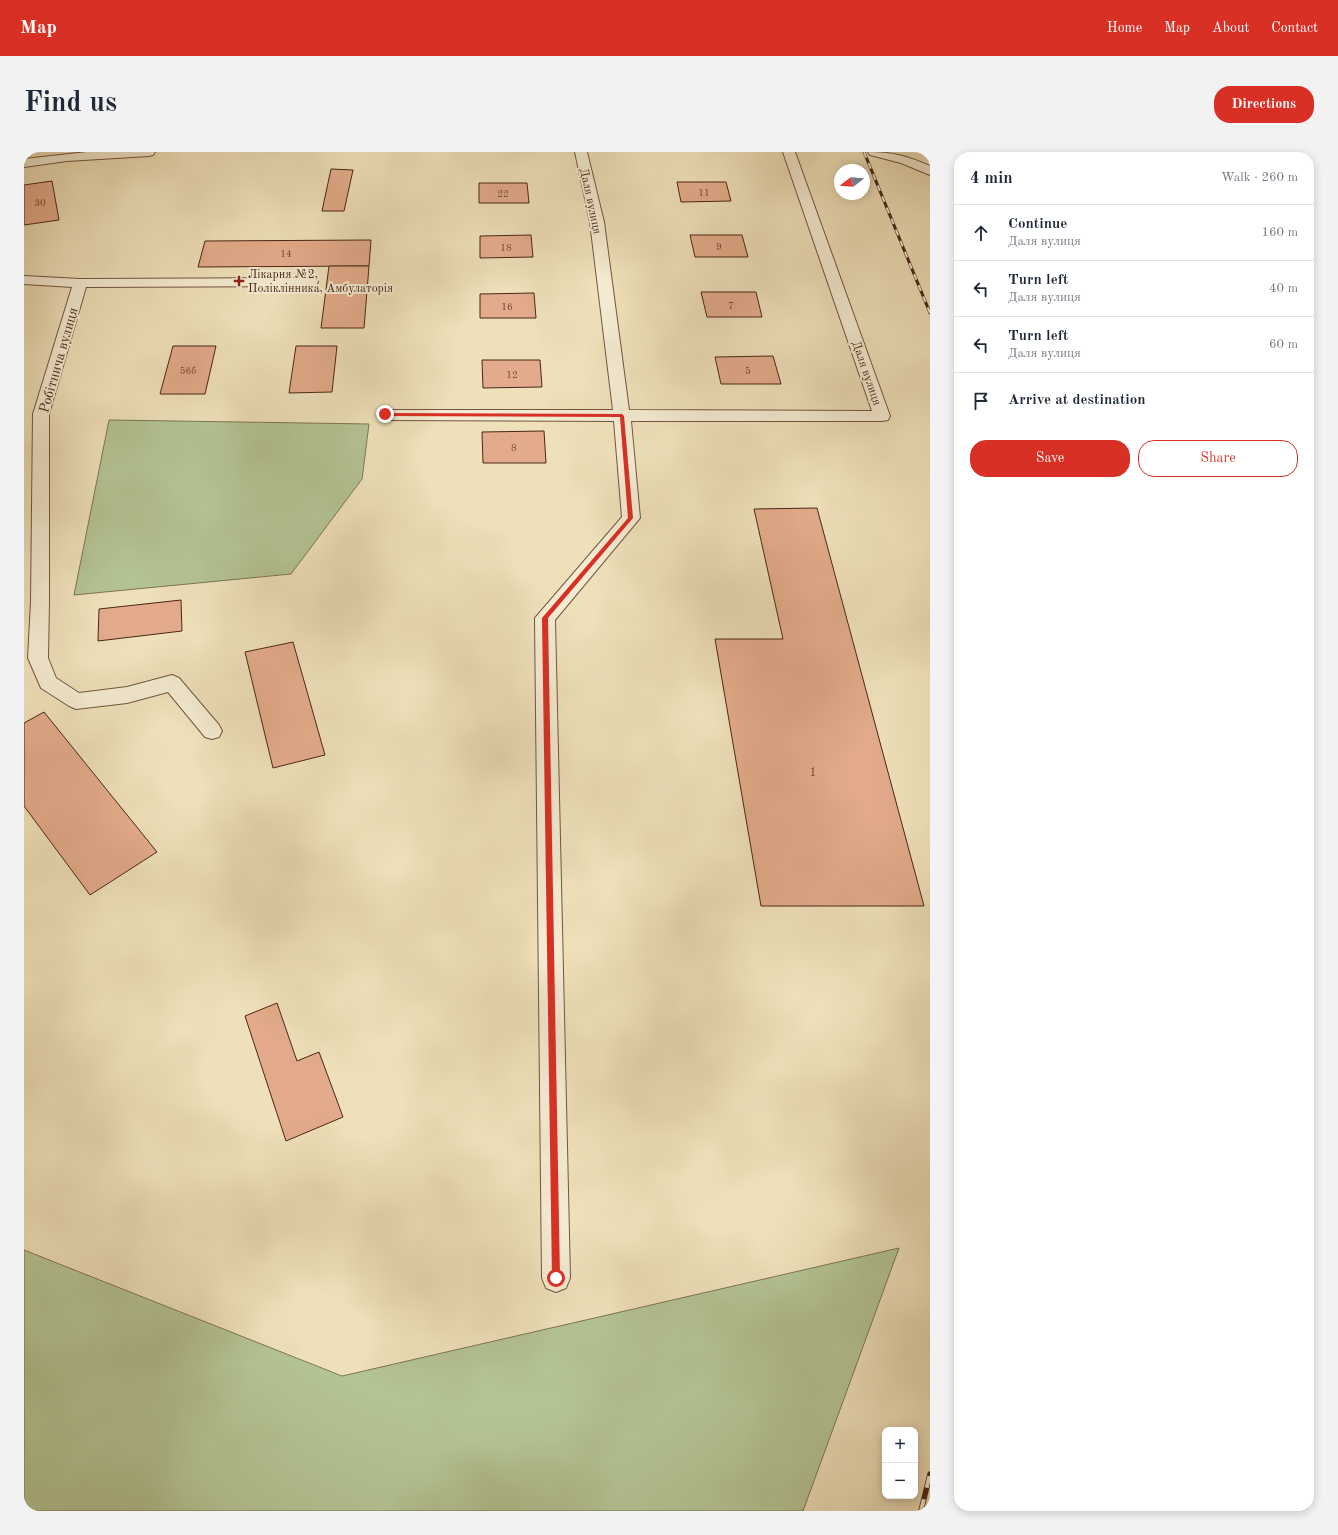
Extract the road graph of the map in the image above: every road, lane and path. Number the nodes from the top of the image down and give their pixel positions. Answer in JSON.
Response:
{"nodes":[{"id":1,"x":149,"y":152,"type":"edge"},
{"id":2,"x":581,"y":152,"type":"edge"},
{"id":3,"x":789,"y":152,"type":"edge"},
{"id":4,"x":877,"y":152,"type":"edge"},
{"id":5,"x":66,"y":154,"type":"edge"},
{"id":6,"x":930,"y":158,"type":"edge"},
{"id":7,"x":906,"y":160,"type":"junction"},
{"id":8,"x":24,"y":163,"type":"edge"},
{"id":9,"x":930,"y":171,"type":"edge"},
{"id":10,"x":24,"y":280,"type":"edge"},
{"id":11,"x":312,"y":282,"type":"dead end"},
{"id":12,"x":80,"y":283,"type":"junction"},
{"id":13,"x":385,"y":414,"type":"dead end"},
{"id":14,"x":622,"y":416,"type":"junction"},
{"id":15,"x":212,"y":731,"type":"dead end"},
{"id":16,"x":556,"y":1278,"type":"dead end"}],
"edges":[{"from":1,"to":5,"type":"street"},
{"from":2,"to":14,"type":"street","name":"Даля вулиця"},
{"from":3,"to":14,"type":"street","name":"Даля вулиця"},
{"from":4,"to":7,"type":"street"},
{"from":5,"to":8,"type":"street"},
{"from":6,"to":7,"type":"street"},
{"from":7,"to":9,"type":"street"},
{"from":10,"to":12,"type":"street"},
{"from":11,"to":12,"type":"street"},
{"from":12,"to":15,"type":"street","name":"Робітнича вулиця"},
{"from":13,"to":14,"type":"street","name":"Даля вулиця"},
{"from":14,"to":16,"type":"street","name":"Даля вулиця"}]}
